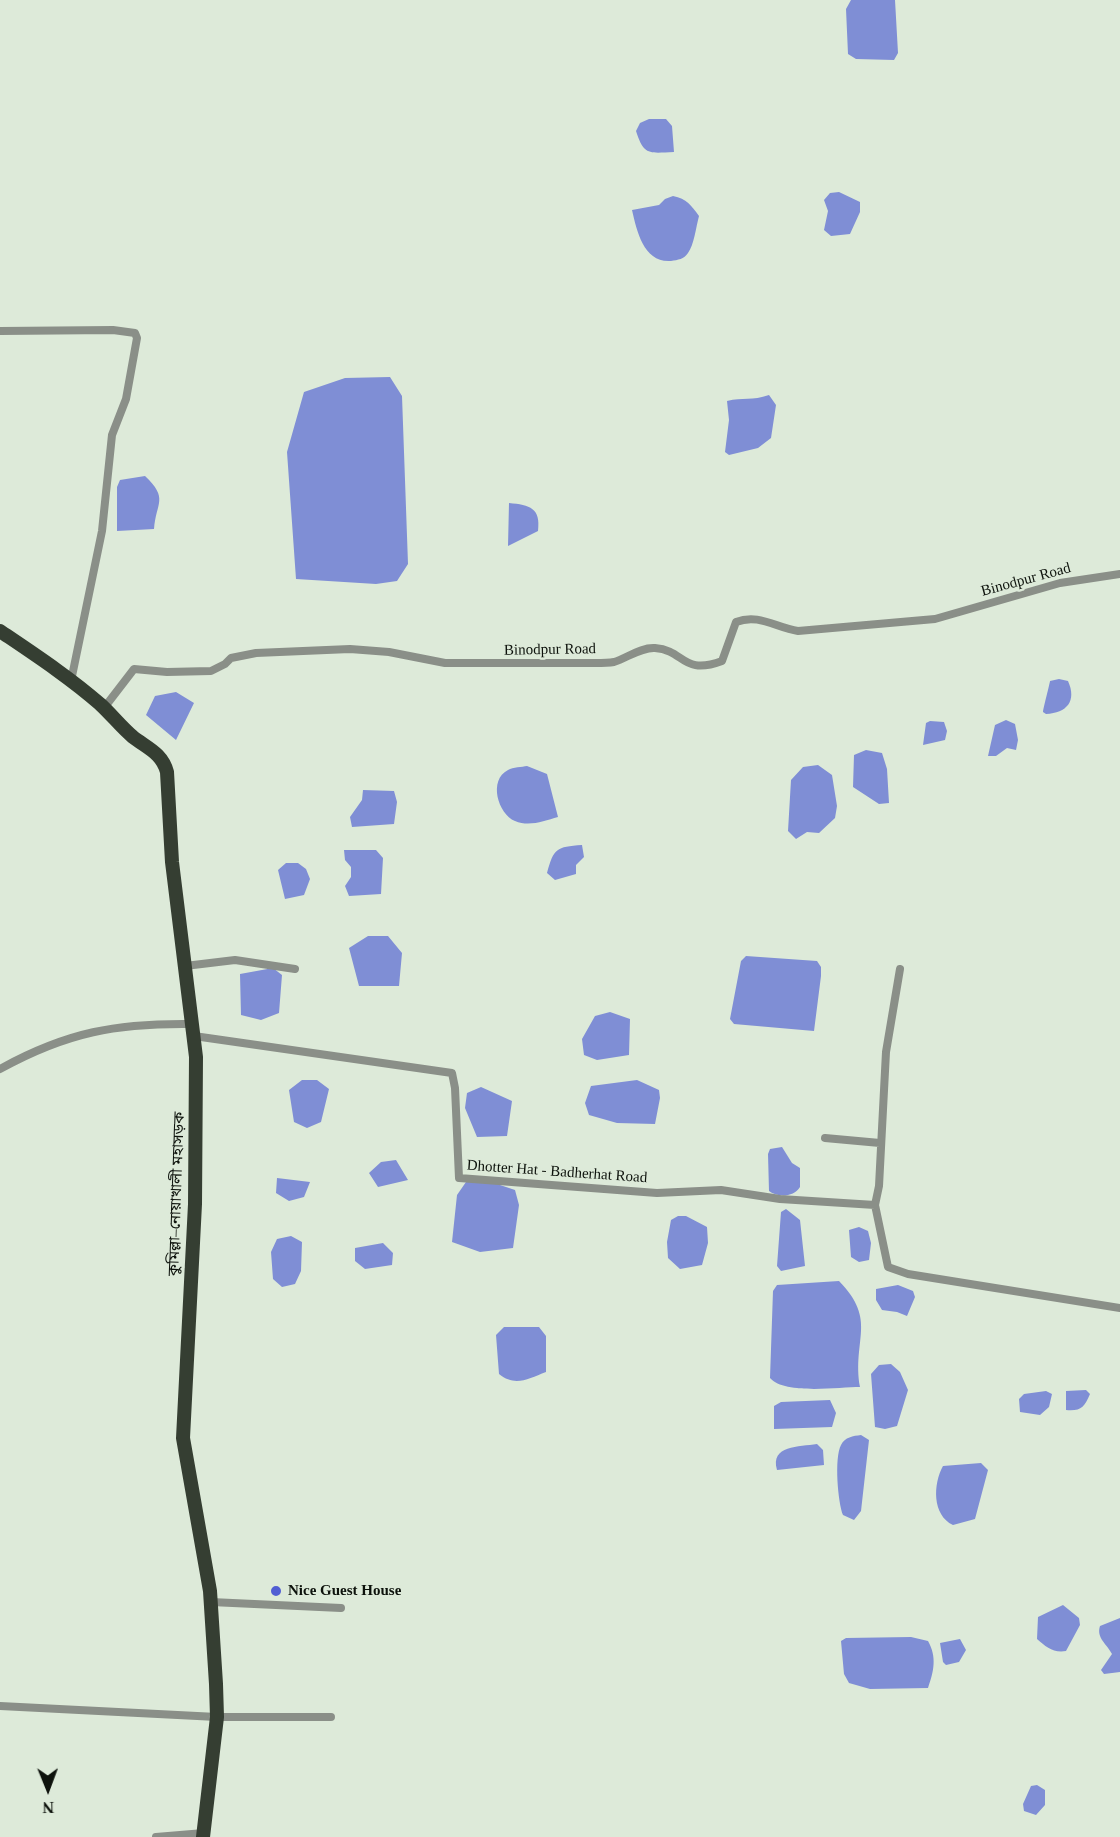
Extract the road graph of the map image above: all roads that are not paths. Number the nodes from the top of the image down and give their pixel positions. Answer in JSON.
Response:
{"nodes":[{"id":1,"x":0,"y":331,"type":"edge"},
{"id":2,"x":1120,"y":574,"type":"edge"},
{"id":3,"x":0,"y":630,"type":"edge"},
{"id":4,"x":71,"y":681,"type":"junction"},
{"id":5,"x":104,"y":708,"type":"junction"},
{"id":6,"x":185,"y":966,"type":"junction"},
{"id":7,"x":295,"y":969,"type":"dead end"},
{"id":8,"x":900,"y":969,"type":"dead end"},
{"id":9,"x":193,"y":1030,"type":"junction"},
{"id":10,"x":0,"y":1069,"type":"edge"},
{"id":11,"x":825,"y":1138,"type":"dead end"},
{"id":12,"x":880,"y":1143,"type":"junction"},
{"id":13,"x":875,"y":1205,"type":"junction"},
{"id":14,"x":1120,"y":1308,"type":"edge"},
{"id":15,"x":211,"y":1602,"type":"junction"},
{"id":16,"x":341,"y":1608,"type":"dead end"},
{"id":17,"x":0,"y":1706,"type":"edge"},
{"id":18,"x":217,"y":1717,"type":"junction"},
{"id":19,"x":331,"y":1717,"type":"dead end"},
{"id":20,"x":204,"y":1835,"type":"edge"},
{"id":21,"x":156,"y":1837,"type":"edge"}],
"edges":[{"from":1,"to":4,"type":"street"},
{"from":2,"to":5,"type":"street","name":"Binodpur Road"},
{"from":3,"to":4,"type":"highway","name":"কুমিল্লা–নোয়াখালী মহাসড়ক"},
{"from":4,"to":5,"type":"highway","name":"কুমিল্লা–নোয়াখালী মহাসড়ক"},
{"from":5,"to":6,"type":"highway","name":"কুমিল্লা–নোয়াখালী মহাসড়ক"},
{"from":6,"to":7,"type":"street"},
{"from":6,"to":9,"type":"highway","name":"কুমিল্লা–নোয়াখালী মহাসড়ক"},
{"from":8,"to":12,"type":"street"},
{"from":9,"to":10,"type":"street"},
{"from":9,"to":13,"type":"street","name":"Dhotter Hat - Badherhat Road"},
{"from":9,"to":15,"type":"highway","name":"কুমিল্লা–নোয়াখালী মহাসড়ক"},
{"from":11,"to":12,"type":"street"},
{"from":12,"to":13,"type":"street"},
{"from":13,"to":14,"type":"street"},
{"from":15,"to":16,"type":"street"},
{"from":15,"to":18,"type":"highway","name":"কুমিল্লা–নোয়াখালী মহাসড়ক"},
{"from":17,"to":18,"type":"street"},
{"from":18,"to":19,"type":"street"},
{"from":18,"to":20,"type":"highway","name":"কুমিল্লা–নোয়াখালী মহাসড়ক"},
{"from":20,"to":21,"type":"street"}]}
